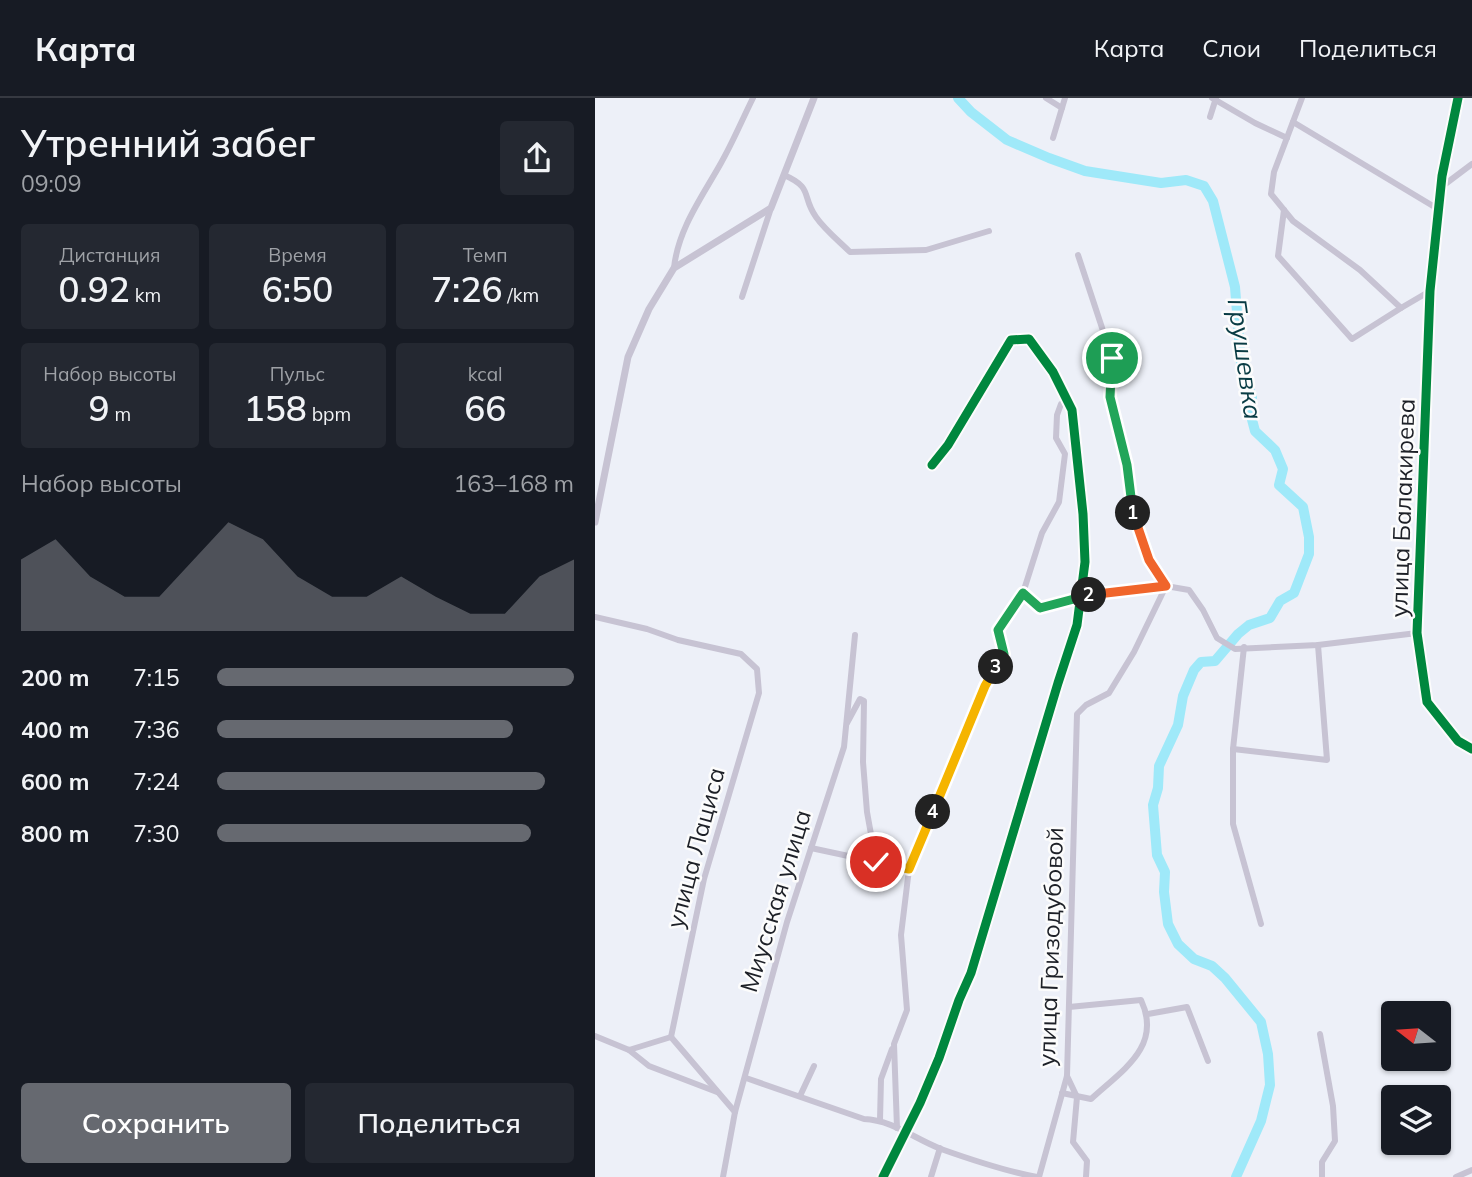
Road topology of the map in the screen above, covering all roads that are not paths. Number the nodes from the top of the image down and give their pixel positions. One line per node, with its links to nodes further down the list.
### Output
1 (753, 98): 21 (street)
2 (814, 98): 14 (street)
3 (1046, 98): 8 (street)
4 (1065, 98): 8 (street)
5 (1214, 98): 9 (street); 12 (street)
6 (1302, 98): 10 (street)
7 (1458, 98): 15 (street, улица Балакирева)
8 (1062, 108): 11 (street)
9 (1210, 117)
10 (1293, 122): 12 (street); 17 (street)
11 (1053, 138)
12 (1287, 138): 18 (street)
13 (1472, 164): 15 (street)
14 (784, 175): 16 (street); 19 (street)
15 (1440, 188): 17 (street, улица Балакирева)
16 (771, 208): 21 (street); 23 (street)
17 (1439, 209): 22 (street, улица Балакирева)
18 (1283, 210): 24 (street); 24 (street)
19 (989, 232)
20 (1078, 255): 28 (street)
21 (674, 268): 27 (street)
22 (1430, 291): 24 (street); 32 (street, улица Балакирева)
23 (742, 297)
24 (1401, 308)
25 (1068, 402): 26 (street); 29 (street); 30 (street)
26 (932, 465)
27 (595, 522)
28 (1166, 586): 30 (street); 35 (street); 43 (street, улица Гризодубовой)
29 (1023, 593): 30 (street); 41 (street)
30 (1081, 596): 61 (street)
31 (595, 617): 47 (street, улица Лациса)
32 (1417, 633): 34 (street); 38 (street, улица Балакирева)
33 (855, 635): 36 (street, Миусская улица)
34 (1318, 645): 35 (street); 37 (street)
35 (1244, 647): 37 (street)
36 (846, 724): 39 (street, Миусская улица); 40 (street)
37 (1233, 749): 42 (street)
38 (1472, 749)
39 (811, 848): 40 (street); 53 (street, Миусская улица)
40 (876, 862): 41 (street)
41 (909, 869): 48 (street)
42 (1261, 924)
43 (1069, 1007): 44 (street); 52 (street, улица Гризодубовой)
44 (1148, 1014): 50 (street); 57 (street)
45 (1320, 1034): 69 (street)
46 (595, 1037): 49 (street)
47 (671, 1037): 49 (street); 54 (street)
48 (894, 1044): 59 (street); 60 (street)
49 (629, 1050): 54 (street)
50 (1208, 1062)
51 (814, 1066): 56 (street)
52 (1067, 1076): 55 (street, улица Гризодубовой); 57 (street)
53 (746, 1078): 56 (street); 58 (street, Миусская улица)
54 (718, 1093): 58 (street)
55 (1062, 1093): 57 (street); 67 (street, улица Гризодубовой)
56 (800, 1096): 59 (street)
57 (1077, 1097): 68 (street)
58 (736, 1112): 64 (street, Миусская улица)
59 (880, 1120): 60 (street)
60 (897, 1128): 61 (street)
61 (906, 1133): 62 (street); 65 (street)
62 (940, 1148): 66 (street); 67 (street)
63 (1472, 1170): 70 (street)
64 (723, 1177)
65 (883, 1177)
66 (931, 1177)
67 (1038, 1177)
68 (1086, 1177)
69 (1322, 1177)
70 (1456, 1177)

